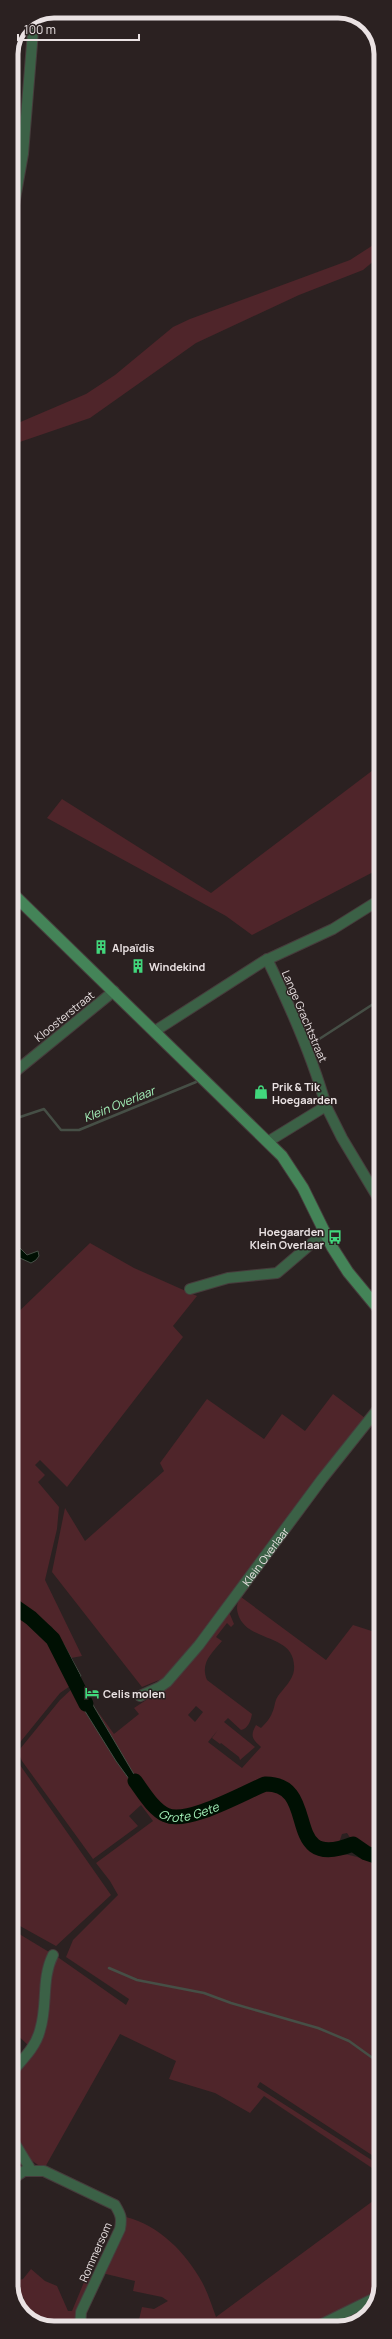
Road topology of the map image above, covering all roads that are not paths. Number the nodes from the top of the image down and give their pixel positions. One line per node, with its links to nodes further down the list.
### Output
1 (34, 24): 2 (street)
2 (18, 182)
3 (18, 899): 6 (main road)
4 (374, 903): 5 (street)
5 (267, 959): 7 (street); 9 (street, Lange Grachtstraat)
6 (114, 991): 7 (main road); 8 (street, Kloosterstraat)
7 (155, 1031): 10 (main road)
8 (18, 1069)
9 (326, 1106): 10 (street); 11 (street, Lange Grachtstraat)
10 (269, 1141): 12 (main road)
11 (374, 1191)
12 (325, 1232): 13 (street); 14 (main road)
13 (190, 1290)
14 (374, 1304)
15 (374, 1414): 16 (street, Klein Overlaar)
16 (140, 1696)
17 (53, 1955): 18 (street)
18 (18, 2064)
19 (18, 2148): 20 (street)
20 (31, 2170): 21 (street); 23 (street, Rommersom)
21 (18, 2174)
22 (370, 2300): 24 (street)
23 (81, 2321)
24 (328, 2321)

